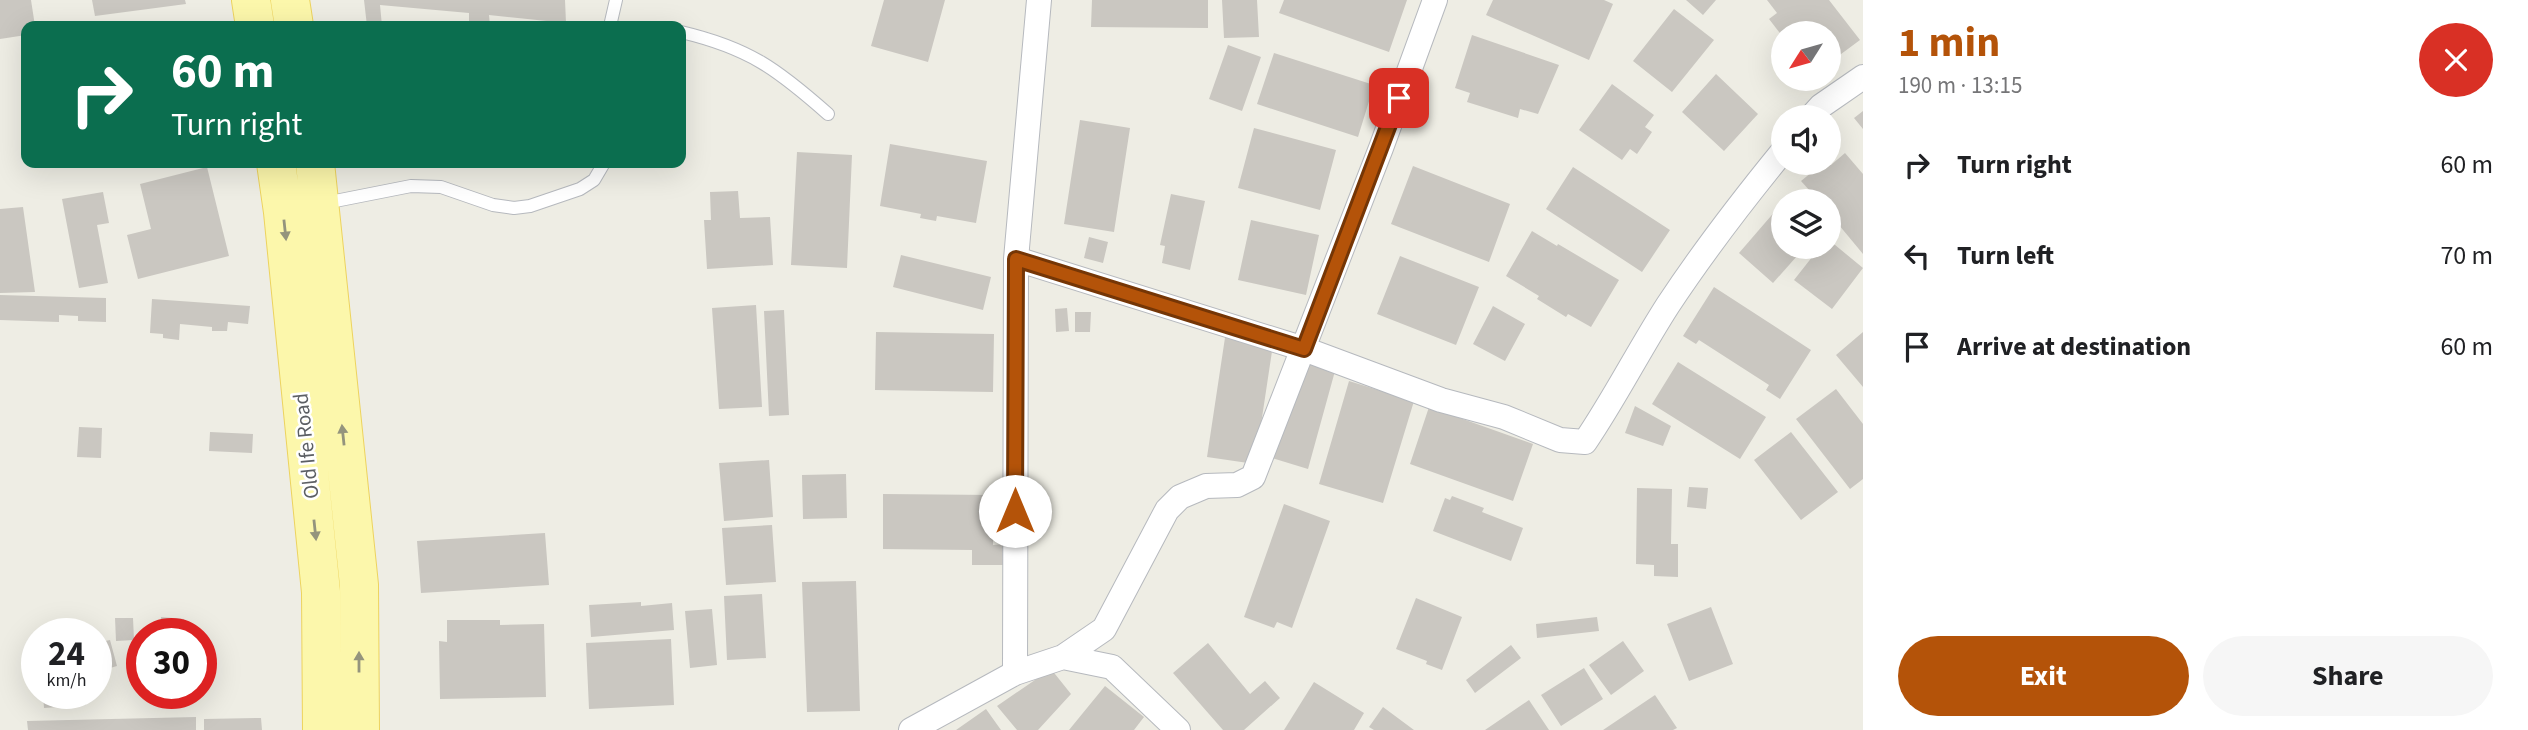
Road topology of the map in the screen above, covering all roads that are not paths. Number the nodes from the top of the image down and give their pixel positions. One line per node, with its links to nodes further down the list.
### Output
1 (251, 0): 6 (main road)
2 (290, 0): 7 (main road)
3 (616, 0): 8 (lane)
4 (1039, 0): 18 (street)
5 (1435, 0): 19 (street)
6 (254, 21)
7 (293, 21)
8 (612, 21)
9 (686, 33): 12 (lane)
10 (1863, 77): 11 (street)
11 (1822, 105)
12 (828, 114)
13 (1771, 166): 19 (street)
14 (277, 168): 22 (main road, Old Ife Road, one-way to 22)
15 (316, 168): 17 (main road, Old Ife Road)
16 (601, 168): 17 (lane)
17 (321, 204): 23 (main road, Old Ife Road, one-way to 17)
18 (1016, 259): 19 (street); 21 (street)
19 (1304, 349): 20 (street)
20 (1063, 657): 21 (street); 25 (street)
21 (1015, 673): 24 (street)
22 (322, 730)
23 (360, 730)
24 (911, 730)
25 (1178, 730)

